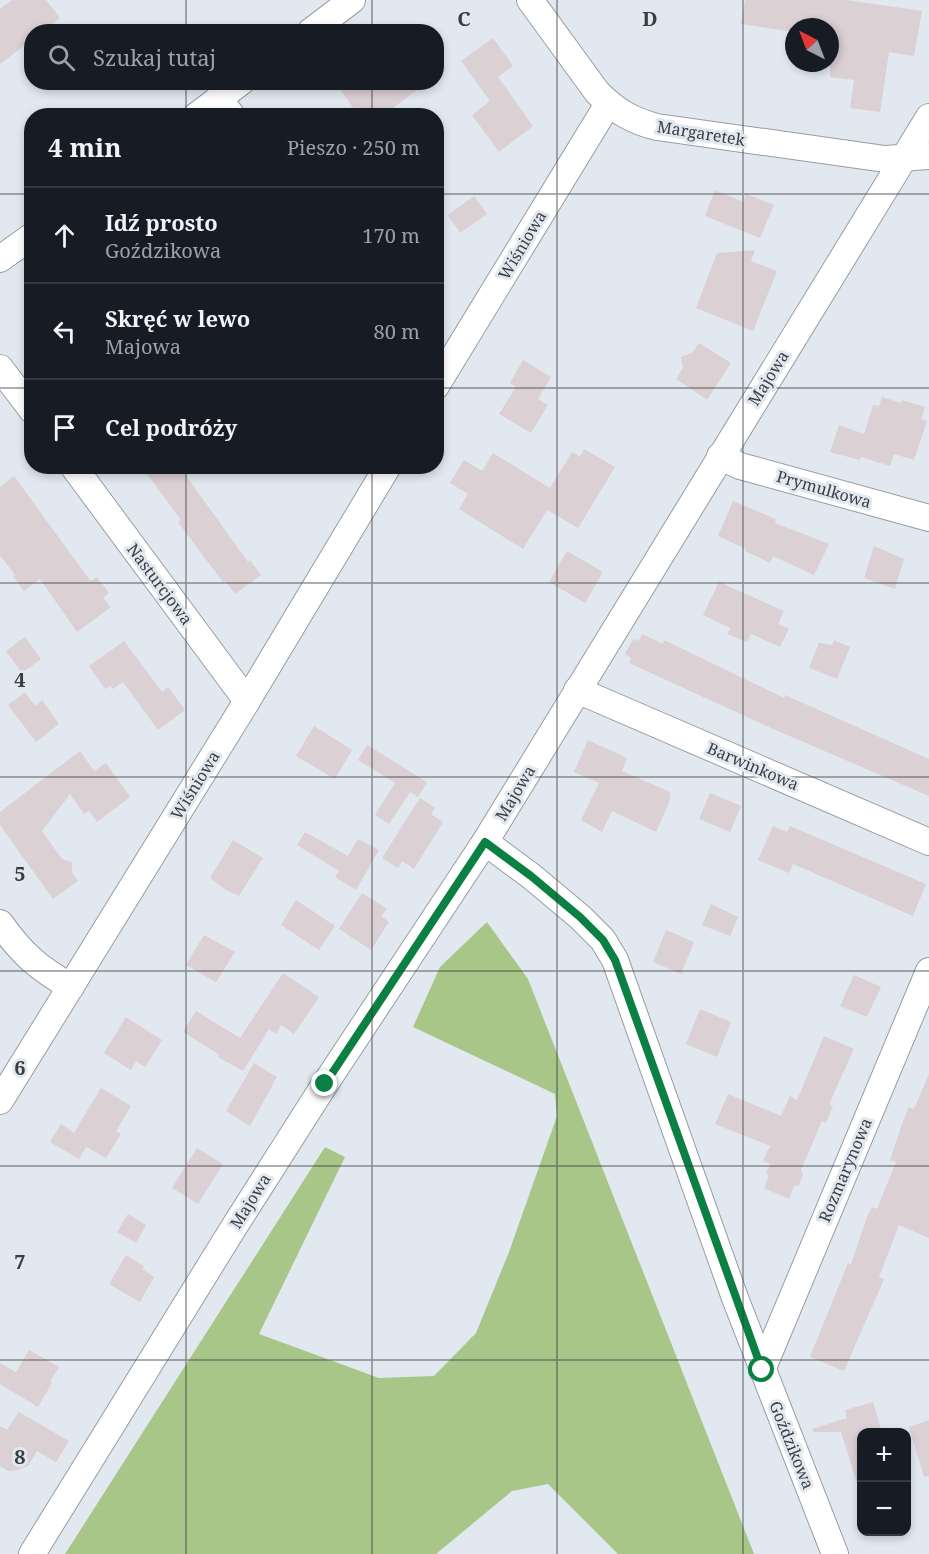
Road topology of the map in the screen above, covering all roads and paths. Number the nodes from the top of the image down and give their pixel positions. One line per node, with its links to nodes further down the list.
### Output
1 (352, 0): 3 (street)
2 (530, 0): 5 (street, Margaretek)
3 (320, 24)
4 (236, 90): 6 (street)
5 (608, 104): 9 (street, Margaretek); 13 (street, Wiśniowa)
6 (226, 107)
7 (929, 117): 9 (street, Majowa)
8 (929, 156): 9 (street, Margaretek)
9 (904, 158): 15 (street, Majowa)
10 (24, 242): 11 (street)
11 (0, 259)
12 (0, 368): 14 (street)
13 (444, 373)
14 (24, 400)
15 (720, 456): 18 (street, Prymulkowa); 19 (street, Majowa)
16 (79, 474): 20 (street, Nasturcjowa)
17 (383, 474): 20 (street, Wiśniowa)
18 (929, 518)
19 (577, 690): 21 (street, Majowa); 22 (street, Barwinkowa)
20 (247, 701): 25 (street, Wiśniowa)
21 (485, 842): 27 (street, Goździkowa); 28 (street, Majowa)
22 (929, 842)
23 (0, 923): 25 (street)
24 (929, 971): 27 (street, Rozmarynowa)
25 (71, 987): 26 (street, Wiśniowa)
26 (0, 1101)
27 (762, 1370): 29 (street, Goździkowa)
28 (32, 1554)
29 (835, 1554)

